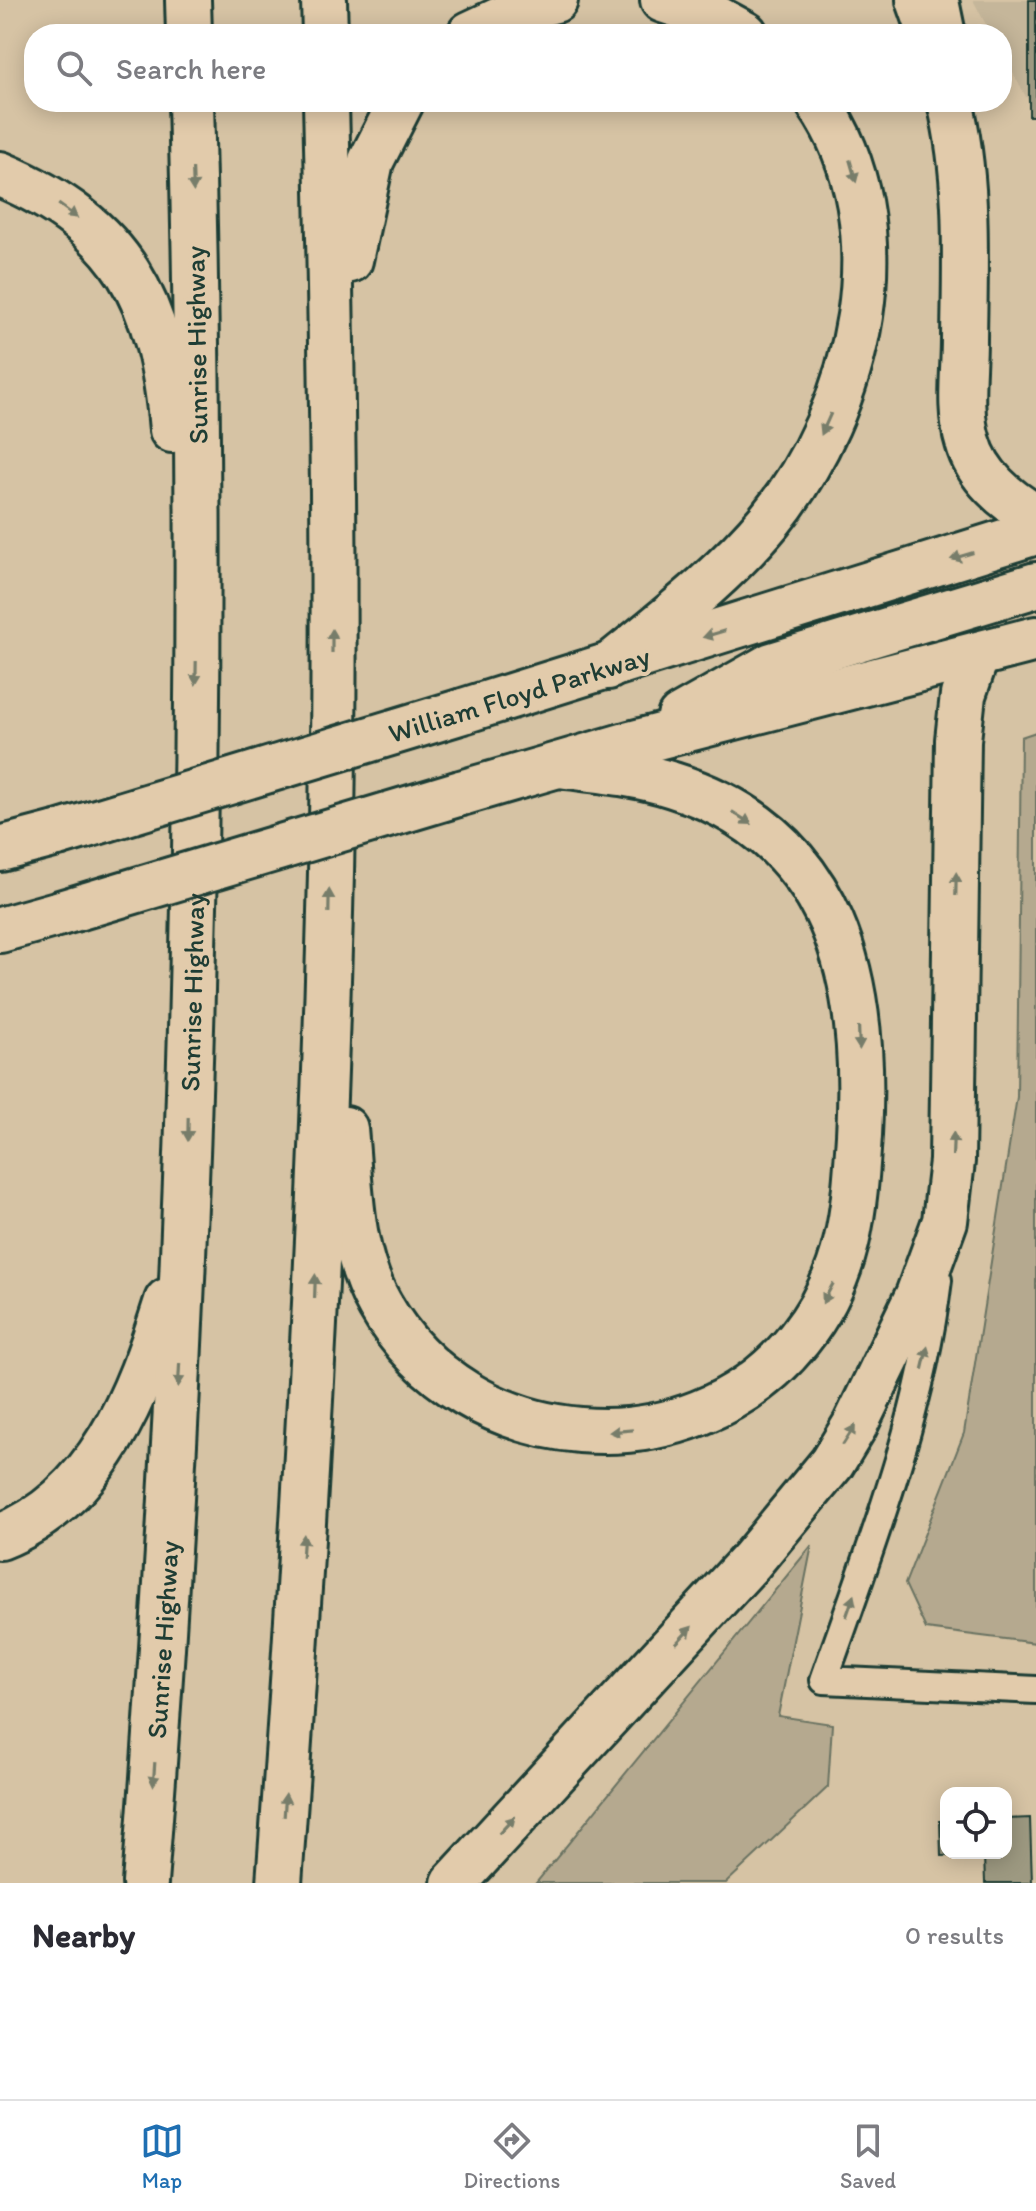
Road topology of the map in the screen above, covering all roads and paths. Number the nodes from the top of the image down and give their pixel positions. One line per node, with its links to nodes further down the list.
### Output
1 (188, 0): 7 (highway)
2 (324, 0): 8 (highway)
3 (555, 0): 9 (highway)
4 (663, 0): 10 (highway)
5 (919, 0): 11 (highway)
6 (945, 0): 12 (street)
7 (189, 24)
8 (325, 24)
9 (491, 24)
10 (727, 24)
11 (927, 24)
12 (950, 24)
13 (191, 112): 23 (highway, Sunrise Highway, one-way to 23)
14 (326, 112): 19 (highway)
15 (395, 112): 19 (highway)
16 (825, 112): 26 (highway, one-way to 26)
17 (955, 114): 20 (highway)
18 (0, 174): 23 (highway, one-way to 23)
19 (331, 389): 31 (highway, one-way to 19)
20 (1036, 517)
21 (1036, 532): 26 (highway, William Floyd Parkway, one-way to 26)
22 (1036, 585): 27 (highway)
23 (197, 595): 33 (highway, Sunrise Highway, one-way to 33)
24 (1036, 639): 25 (highway)
25 (976, 657): 27 (highway); 32 (highway, one-way to 25)
26 (608, 667): 29 (highway, William Floyd Parkway, bridge)
27 (630, 744): 28 (highway)
28 (559, 765): 30 (highway, bridge); 31 (highway, one-way to 31)
29 (0, 849)
30 (0, 930)
31 (328, 979): 37 (highway, one-way to 31)
32 (945, 1221): 35 (street, one-way to 32); 38 (highway, one-way to 32)
33 (186, 1241): 34 (highway); 36 (highway, Sunrise Highway, one-way to 36)
34 (0, 1537)
35 (1036, 1690)
36 (145, 1883)
37 (279, 1883)
38 (454, 1883)

